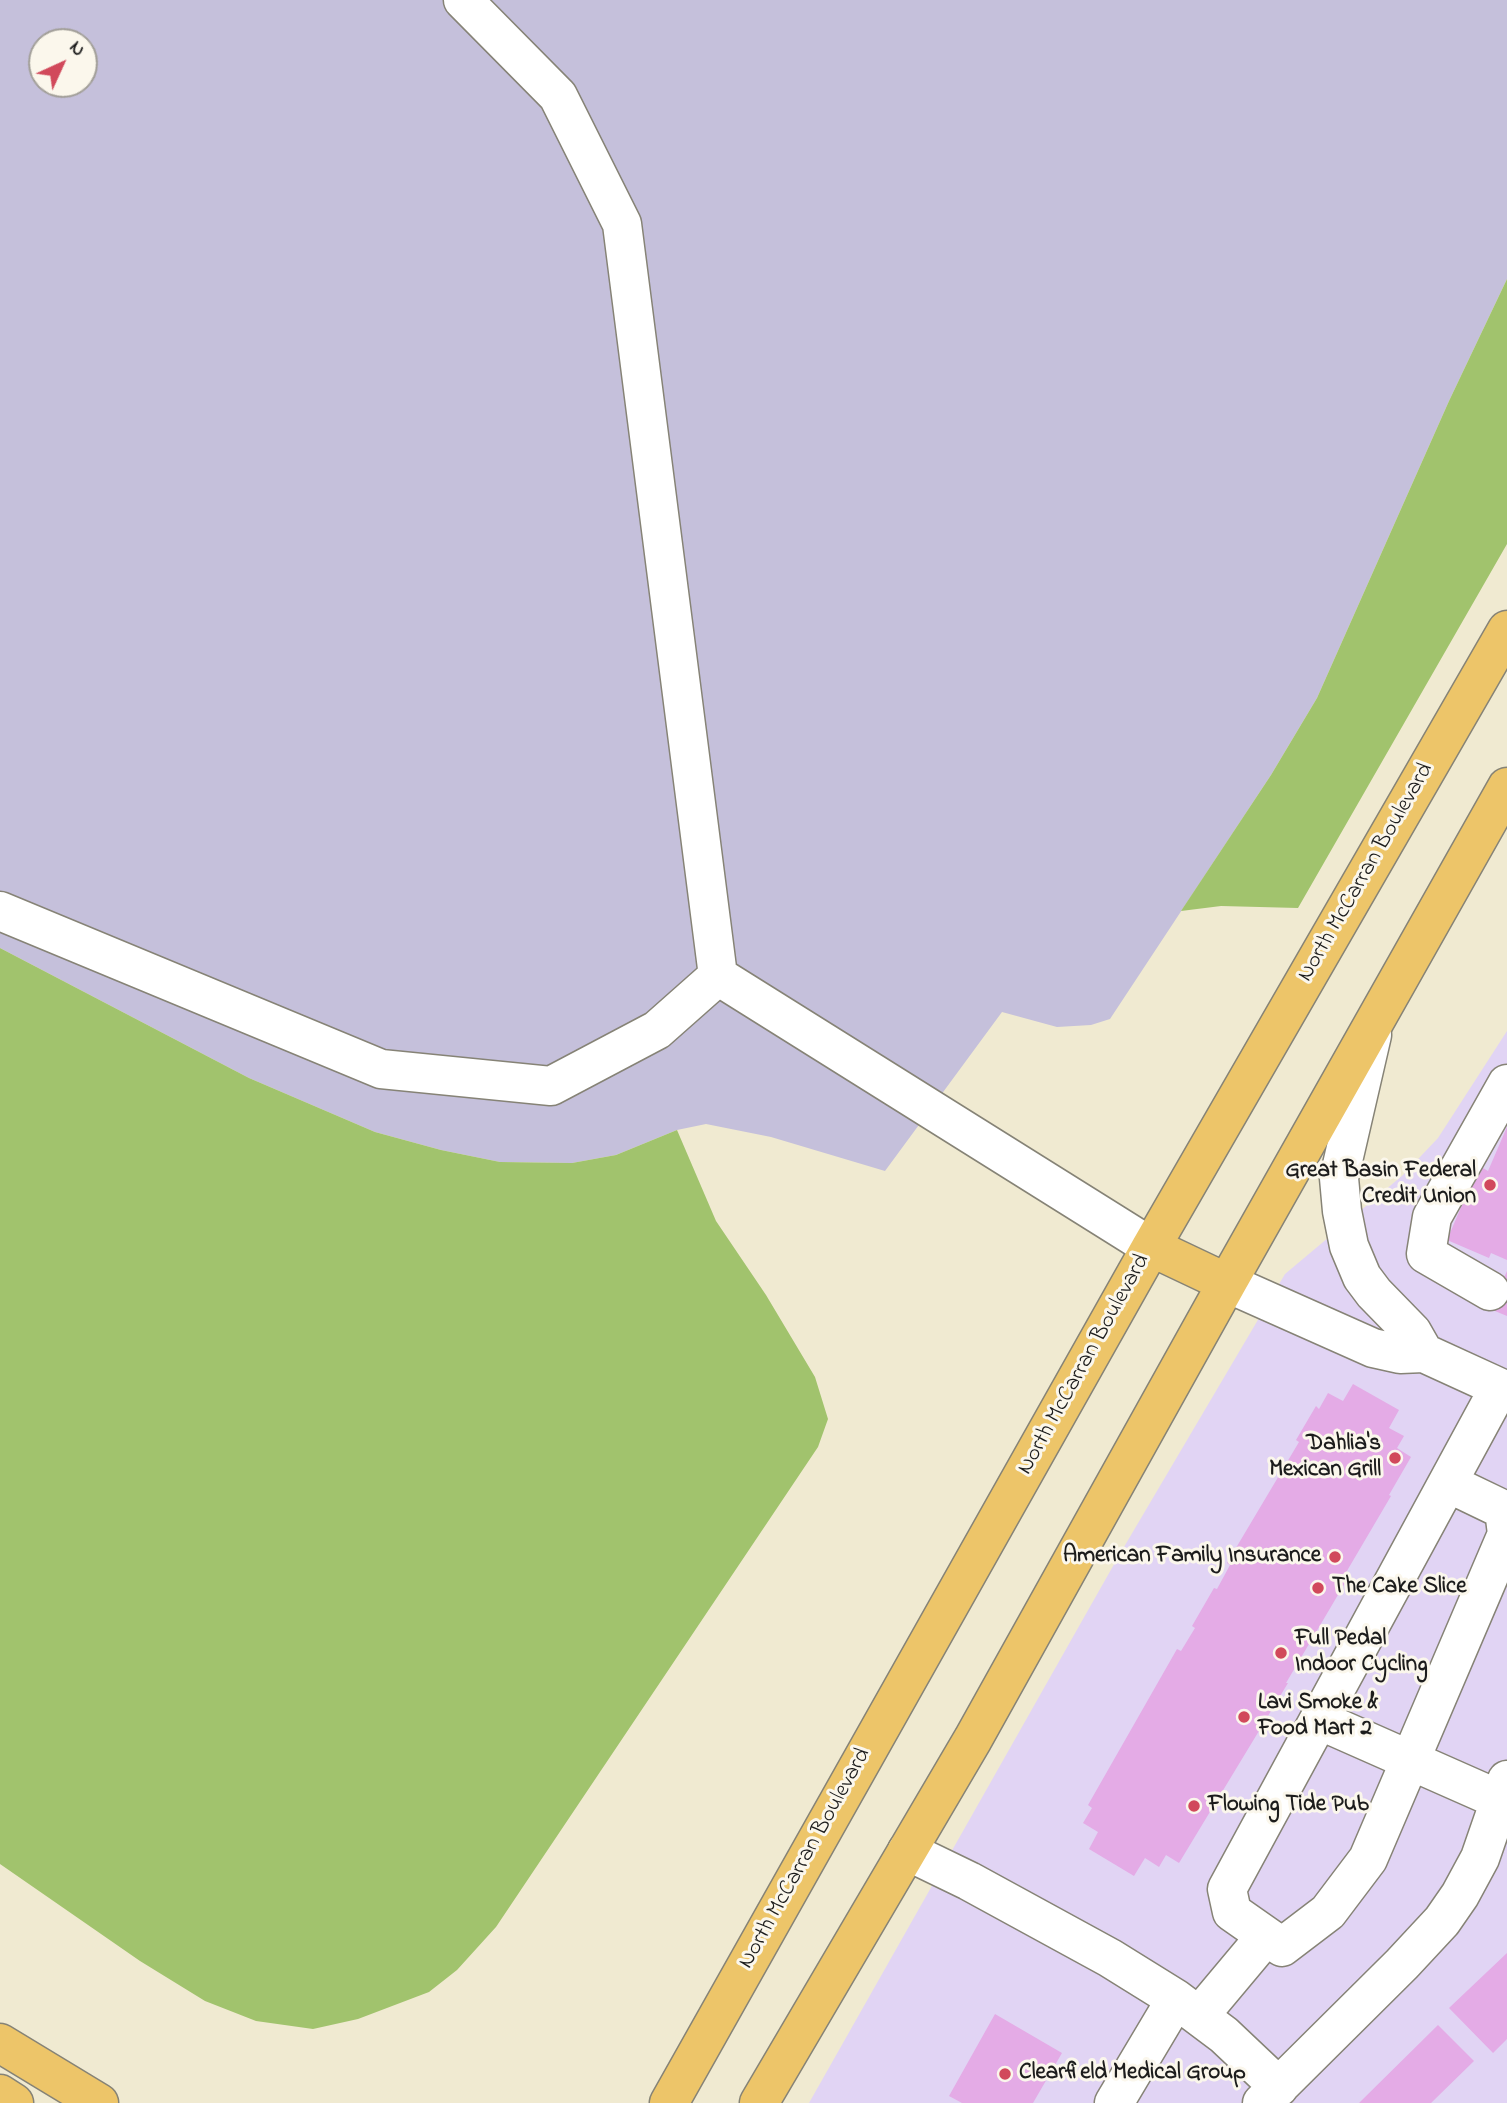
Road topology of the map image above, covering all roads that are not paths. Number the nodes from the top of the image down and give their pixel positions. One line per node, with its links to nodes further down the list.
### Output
1 (463, 0): 5 (lane)
2 (1507, 630): 8 (main road, North McCarran Boulevard)
3 (1507, 787): 6 (main road)
4 (0, 911): 5 (lane)
5 (718, 976): 8 (lane)
6 (1374, 1023): 9 (main road); 11 (lane)
7 (1507, 1084): 10 (lane)
8 (1151, 1247): 9 (main road); 25 (main road, North McCarran Boulevard)
9 (1227, 1283): 11 (lane); 17 (main road)
10 (1490, 1291)
11 (1424, 1353): 12 (lane)
12 (1503, 1390): 13 (lane)
13 (1448, 1483): 14 (lane); 15 (lane)
14 (1319, 1720): 15 (lane); 18 (lane)
15 (1410, 1760): 16 (lane); 18 (lane)
16 (1503, 1790): 22 (lane)
17 (907, 1851): 19 (lane); 26 (main road)
18 (1266, 1936): 19 (lane)
19 (1187, 2008): 22 (lane); 27 (lane)
20 (0, 2043): 24 (main road)
21 (0, 2094): 23 (main road)
22 (1270, 2095)
23 (14, 2103)
24 (99, 2103)
25 (668, 2103)
26 (759, 2103)
27 (1114, 2103)

